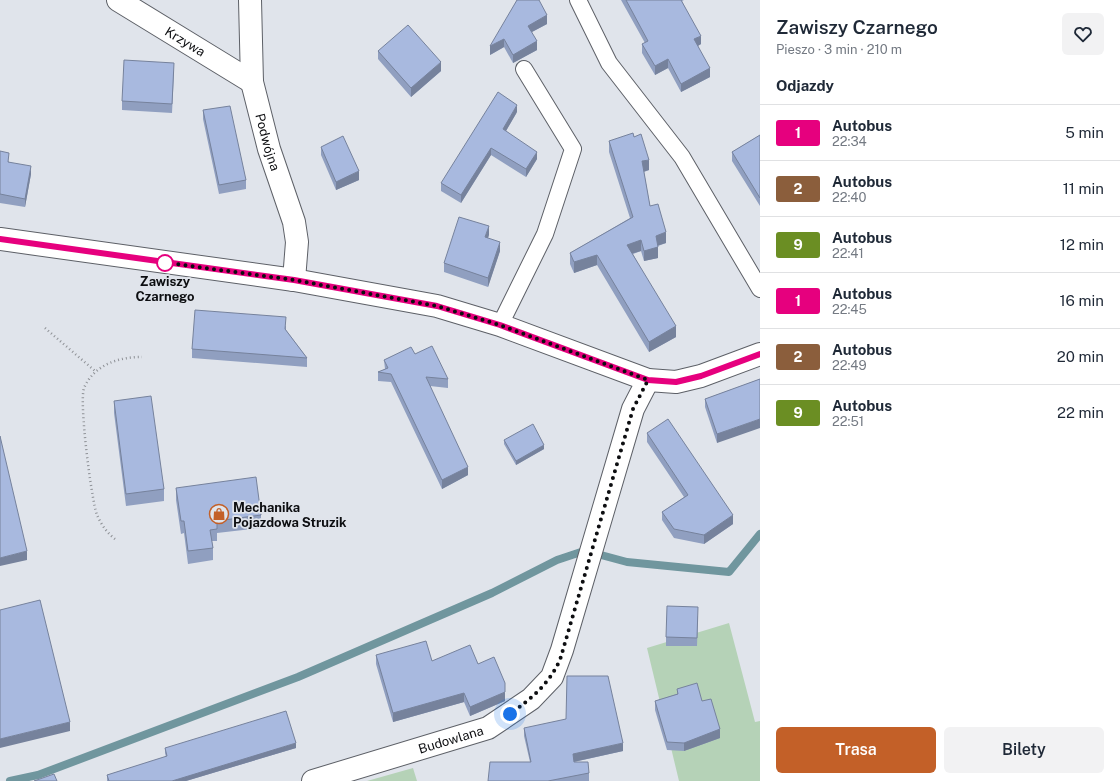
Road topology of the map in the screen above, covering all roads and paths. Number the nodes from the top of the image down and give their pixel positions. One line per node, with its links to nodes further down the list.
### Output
1 (118, 0): 5 (street, Krzywa)
2 (250, 0): 5 (street, Podwójna)
3 (578, 0): 8 (lane)
4 (524, 69): 9 (lane)
5 (252, 82): 7 (street, Podwójna)
6 (0, 238): 7 (street)
7 (294, 280): 9 (street)
8 (760, 289)
9 (500, 325): 14 (street)
10 (46, 328): 13 (path)
11 (760, 354): 14 (street)
12 (142, 358): 13 (path)
13 (95, 371): 15 (path)
14 (648, 380): 16 (street, Budowlana)
15 (115, 539)
16 (336, 778): 17 (street, Budowlana)
17 (313, 781)

